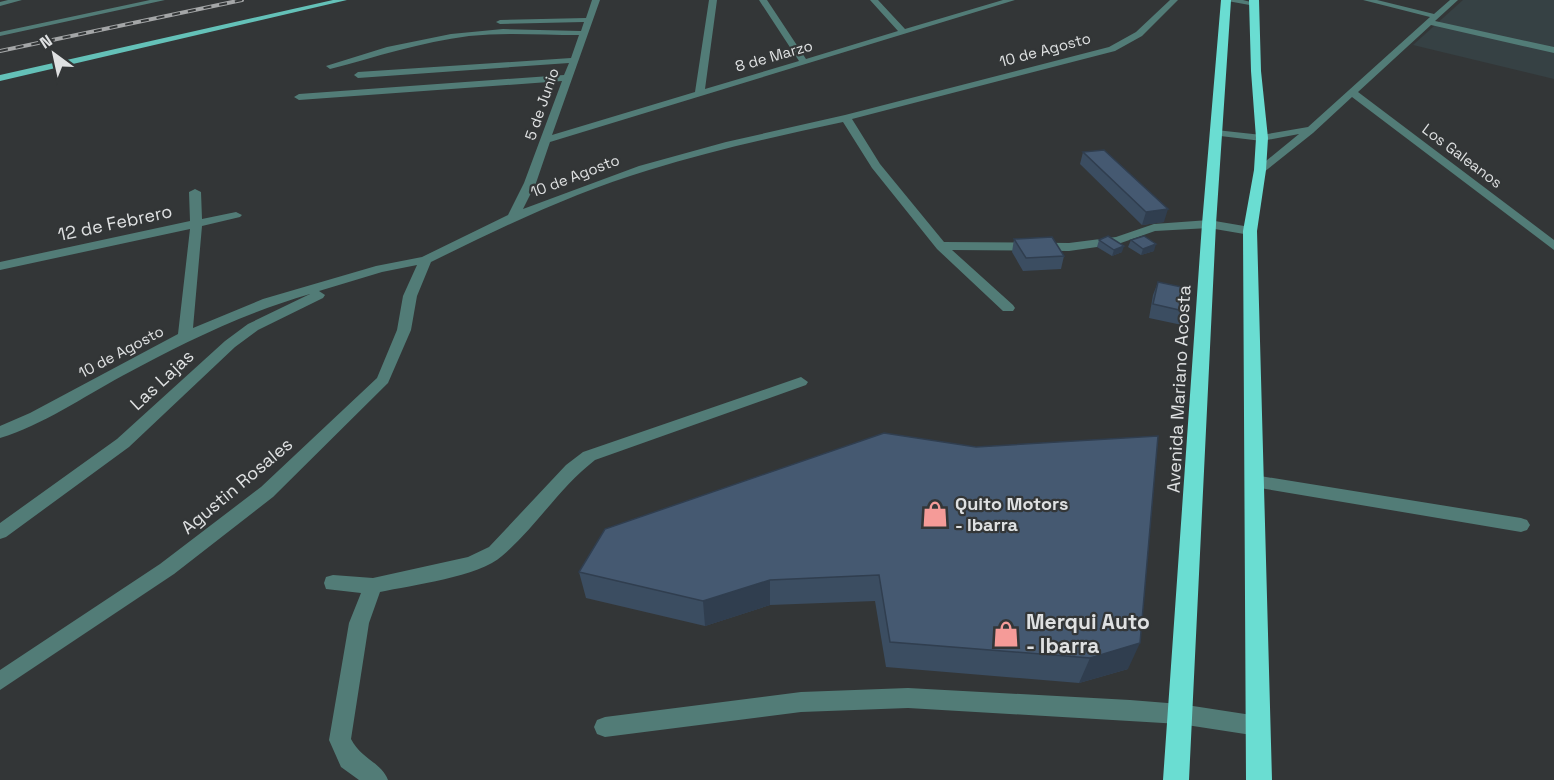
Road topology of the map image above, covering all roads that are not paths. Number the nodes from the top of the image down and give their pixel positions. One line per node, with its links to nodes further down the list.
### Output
1 (18, 0): 16 (street)
2 (161, 0): 14 (street)
3 (309, 0): 27 (main road)
4 (342, 0): 29 (main road)
5 (596, 0): 18 (street, 5 de Junio)
6 (713, 0): 32 (street)
7 (762, 0): 25 (street)
8 (874, 0): 20 (street)
9 (1174, 0): 34 (street, 10 de Agosto)
10 (1226, 0): 15 (street); 36 (highway, Avenida Mariano Acosta)
11 (1367, 0): 17 (street)
12 (1454, 0): 17 (street)
13 (1004, 1): 20 (street, 8 de Marzo)
14 (142, 2): 22 (street)
15 (1254, 2): 37 (highway)
16 (0, 4)
17 (1431, 19): 23 (street); 31 (street)
18 (587, 20): 19 (street); 21 (street, 5 de Junio)
19 (488, 22)
20 (902, 31): 25 (street, 8 de Marzo)
21 (583, 33): 24 (street, 5 de Junio); 26 (street)
22 (0, 34)
23 (1554, 50)
24 (573, 60): 28 (street); 30 (street, 5 de Junio)
25 (803, 62): 32 (street, 8 de Marzo)
26 (330, 66)
27 (0, 70)
28 (358, 75)
29 (0, 78)
30 (567, 78): 33 (street); 38 (street, 5 de Junio)
31 (1351, 91): 35 (street); 47 (street, Los Galeanos)
32 (700, 92): 38 (street, 8 de Marzo)
33 (299, 97)
34 (846, 118): 42 (street, 10 de Agosto); 46 (street)
35 (1311, 129): 37 (street); 39 (street)
36 (1216, 133): 37 (street); 44 (highway, Avenida Mariano Acosta)
37 (1262, 138): 39 (highway)
38 (546, 140): 42 (street, 5 de Junio)
39 (1260, 170): 45 (highway)
40 (195, 192): 43 (street)
41 (236, 215): 43 (street, 12 de Febrero)
42 (513, 217): 48 (street, 10 de Agosto)
43 (196, 224): 49 (street, 12 de Febrero); 52 (street)
44 (1209, 224): 45 (street); 46 (street); 61 (highway, Avenida Mariano Acosta)
45 (1250, 231): 55 (highway)
46 (941, 246): 51 (street)
47 (1554, 246)
48 (426, 260): 50 (street, 10 de Agosto); 60 (street, Agustin Rosales)
49 (0, 266)
50 (362, 275): 52 (street, 10 de Agosto); 57 (street, Las Lajas)
51 (1008, 308)
52 (185, 336): 54 (street, 10 de Agosto)
53 (801, 382): 59 (street)
54 (0, 432)
55 (1254, 481): 56 (street); 62 (highway)
56 (1521, 525)
57 (0, 532)
58 (333, 583): 59 (street)
59 (373, 586): 64 (street)
60 (0, 681)
61 (1180, 714): 62 (street); 63 (street); 65 (highway, Avenida Mariano Acosta)
62 (1258, 726): 66 (highway)
63 (605, 727)
64 (372, 779)
65 (1176, 780)
66 (1259, 780)

